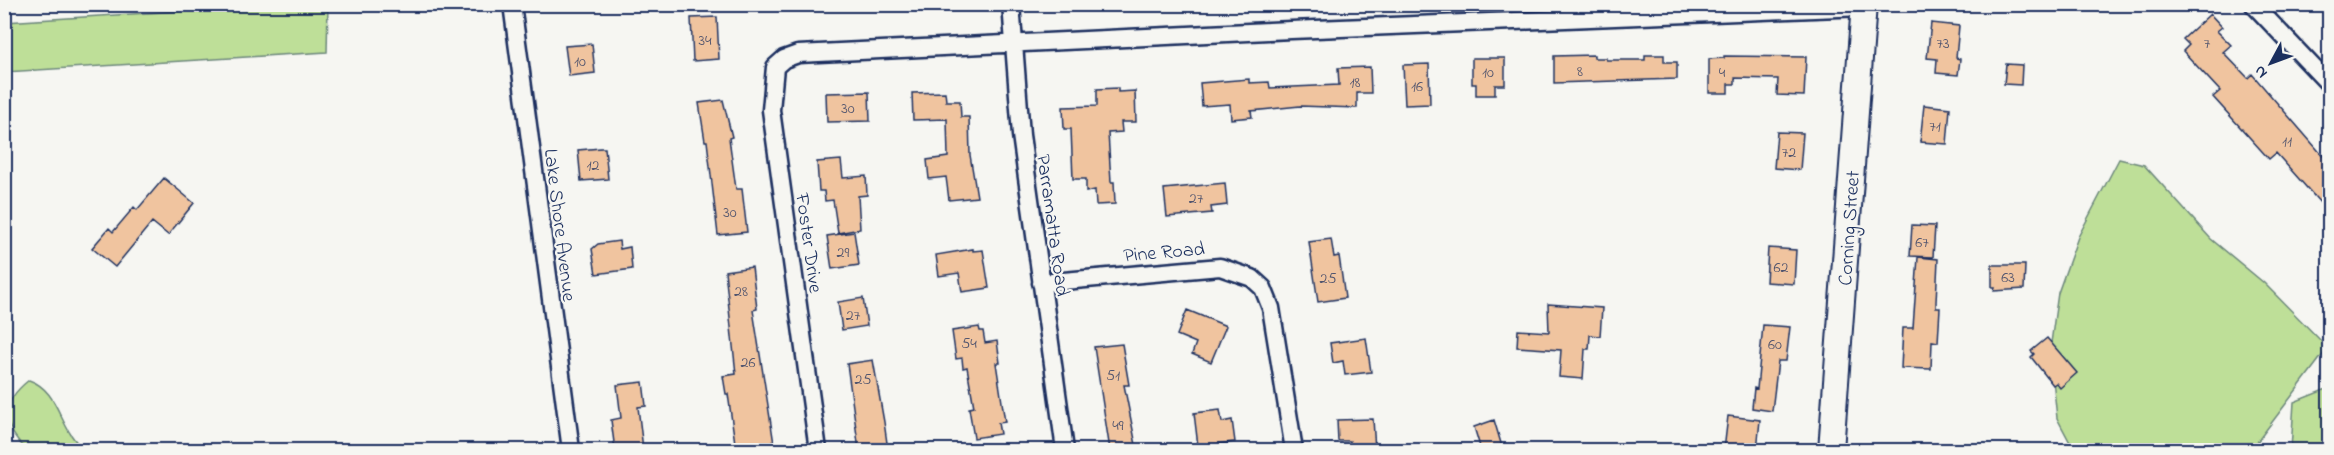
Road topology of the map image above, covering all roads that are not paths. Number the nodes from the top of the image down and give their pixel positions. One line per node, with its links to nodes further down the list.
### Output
1 (512, 4): 8 (street, Lake Shore Avenue)
2 (1011, 4): 5 (street, Parramatta Road)
3 (2253, 4): 6 (street)
4 (1864, 6): 5 (street); 12 (street, Corning Street)
5 (1014, 45): 7 (street, Parramatta Road); 9 (street, Foster Drive)
6 (2330, 85)
7 (1041, 283): 10 (street, Parramatta Road); 11 (street, Pine Road)
8 (571, 450)
9 (818, 450)
10 (1065, 450)
11 (1293, 450)
12 (1832, 450)

